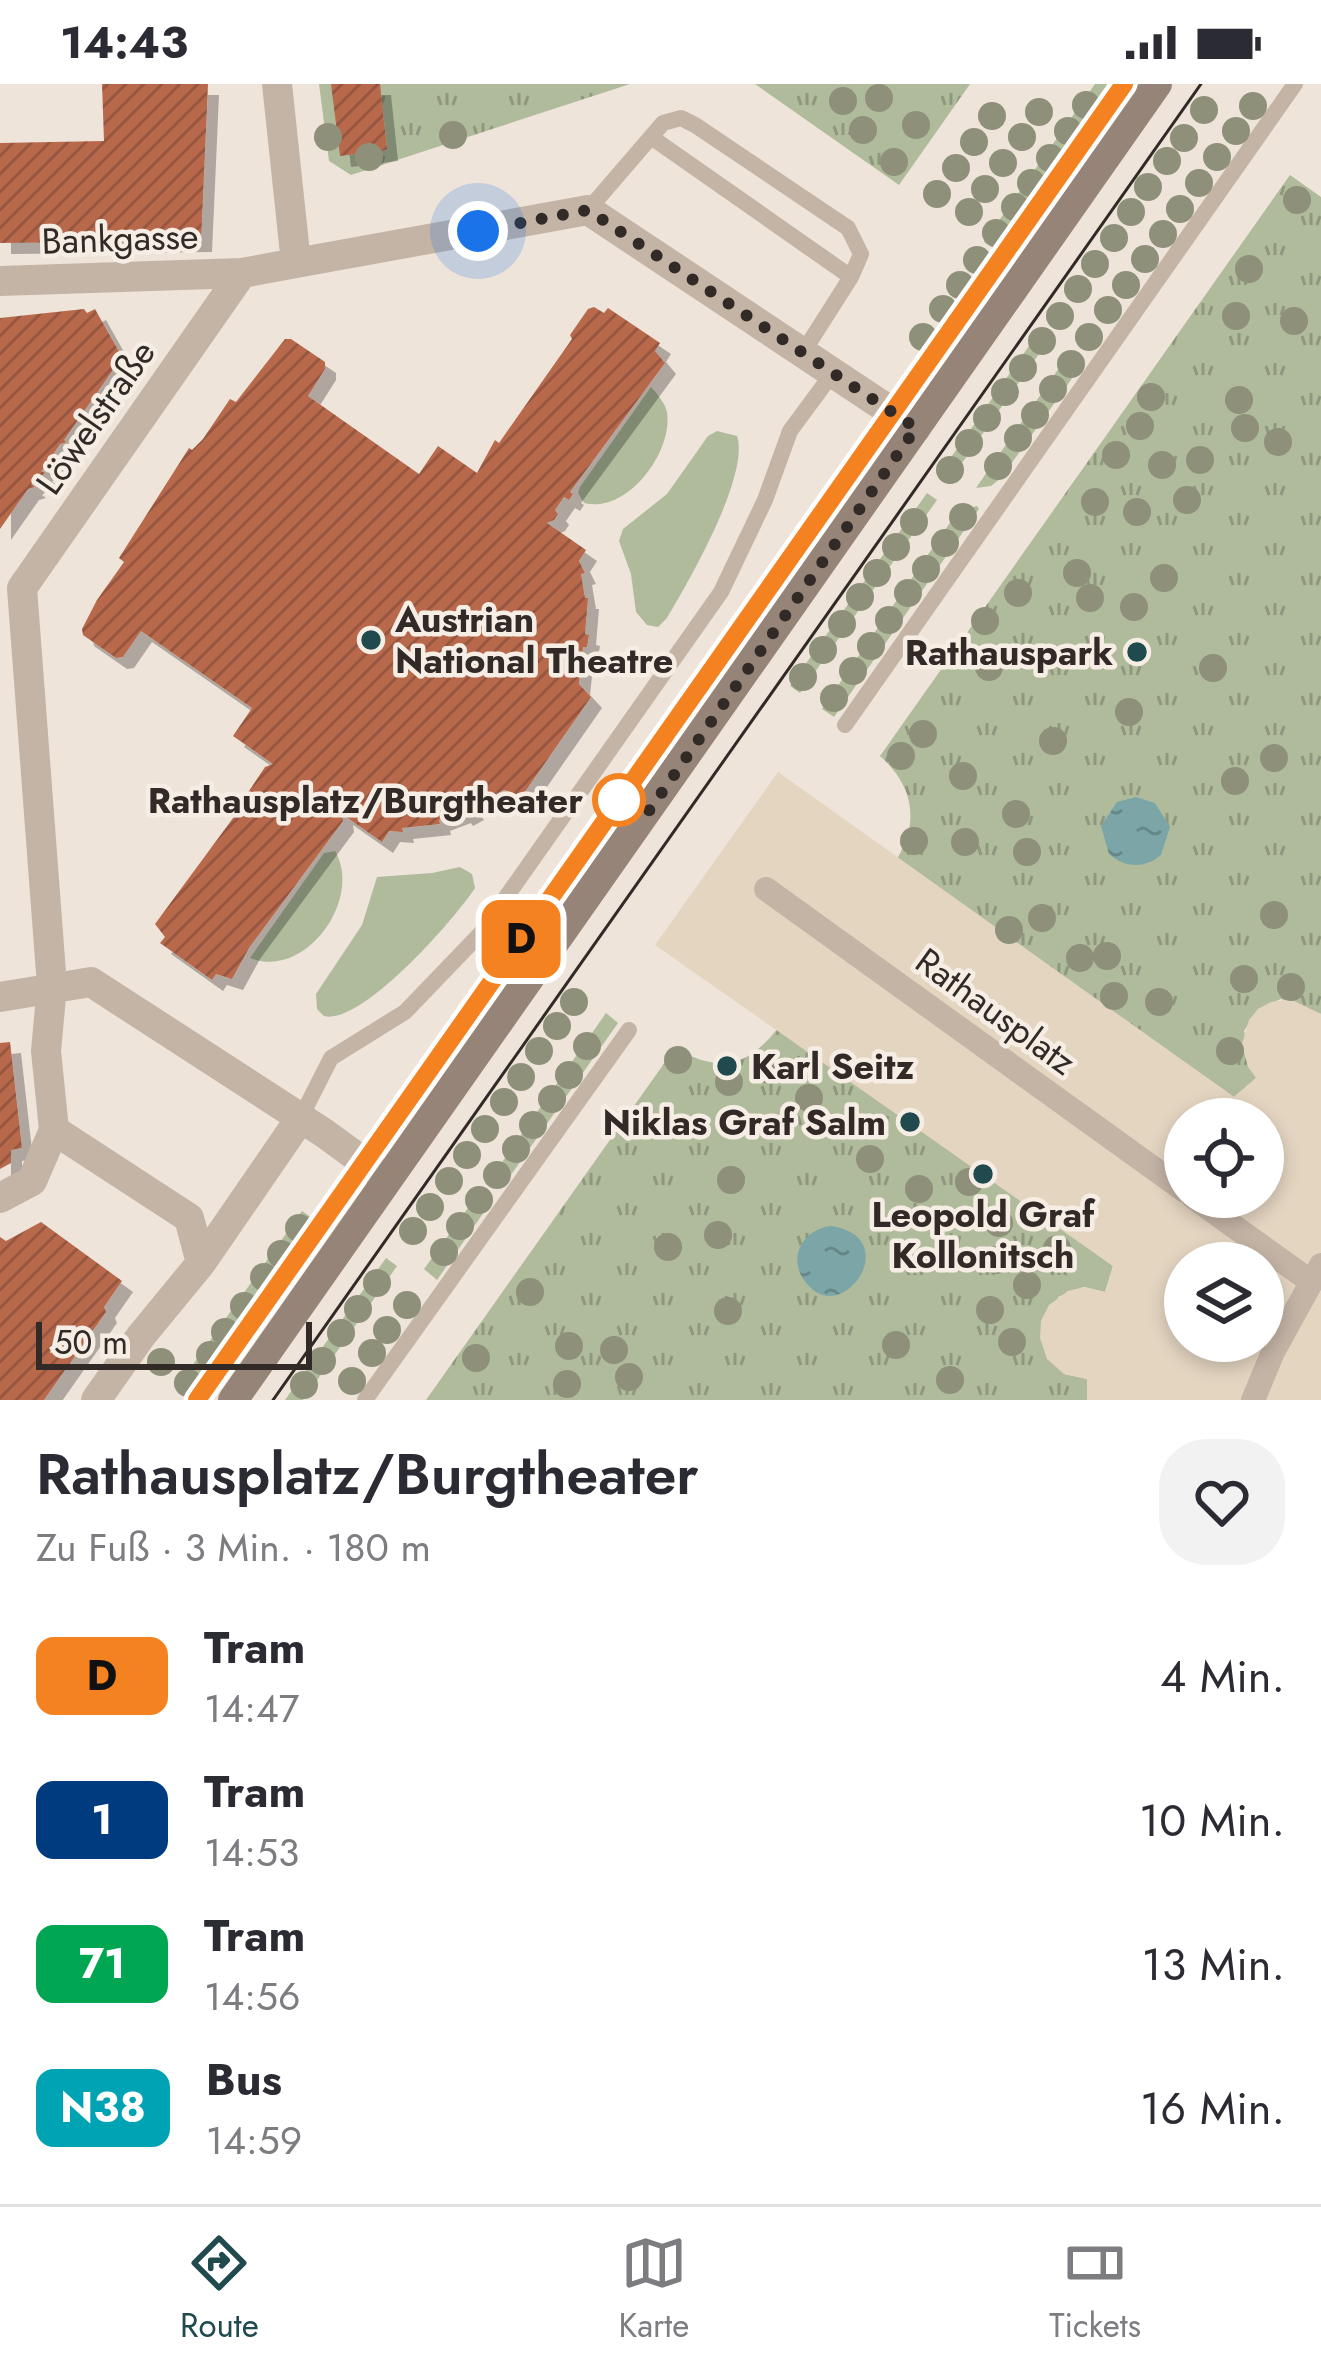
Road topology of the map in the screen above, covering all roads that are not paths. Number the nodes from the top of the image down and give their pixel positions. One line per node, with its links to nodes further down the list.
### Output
1 (277, 84): 6 (street)
2 (1157, 84): 12 (main road)
3 (1295, 84): 14 (lane)
4 (651, 137): 5 (lane); 8 (lane); 8 (lane)
5 (588, 210): 6 (street); 10 (street)
6 (296, 263): 7 (street)
7 (242, 273): 9 (street, Bankgasse); 13 (street, Löwelstraße)
8 (851, 277): 10 (lane)
9 (0, 280)
10 (802, 354): 11 (street)
11 (832, 374): 12 (street); 19 (lane)
12 (916, 428): 22 (main road)
13 (11, 589): 16 (street, Löwelstraße)
14 (845, 725)
15 (766, 889): 21 (street, Rathausplatz)
16 (52, 986): 17 (street); 19 (street); 20 (street, Löwelstraße)
17 (0, 998)
18 (629, 1030): 29 (lane)
19 (301, 1119): 22 (street); 25 (street)
20 (53, 1130): 23 (street); 25 (street)
21 (1164, 1176)
22 (387, 1179): 28 (main road)
23 (0, 1198)
24 (1227, 1218): 26 (street)
25 (201, 1264): 27 (street)
26 (1315, 1273): 30 (street)
27 (96, 1400)
28 (233, 1400)
29 (365, 1400)
30 (1252, 1400)

